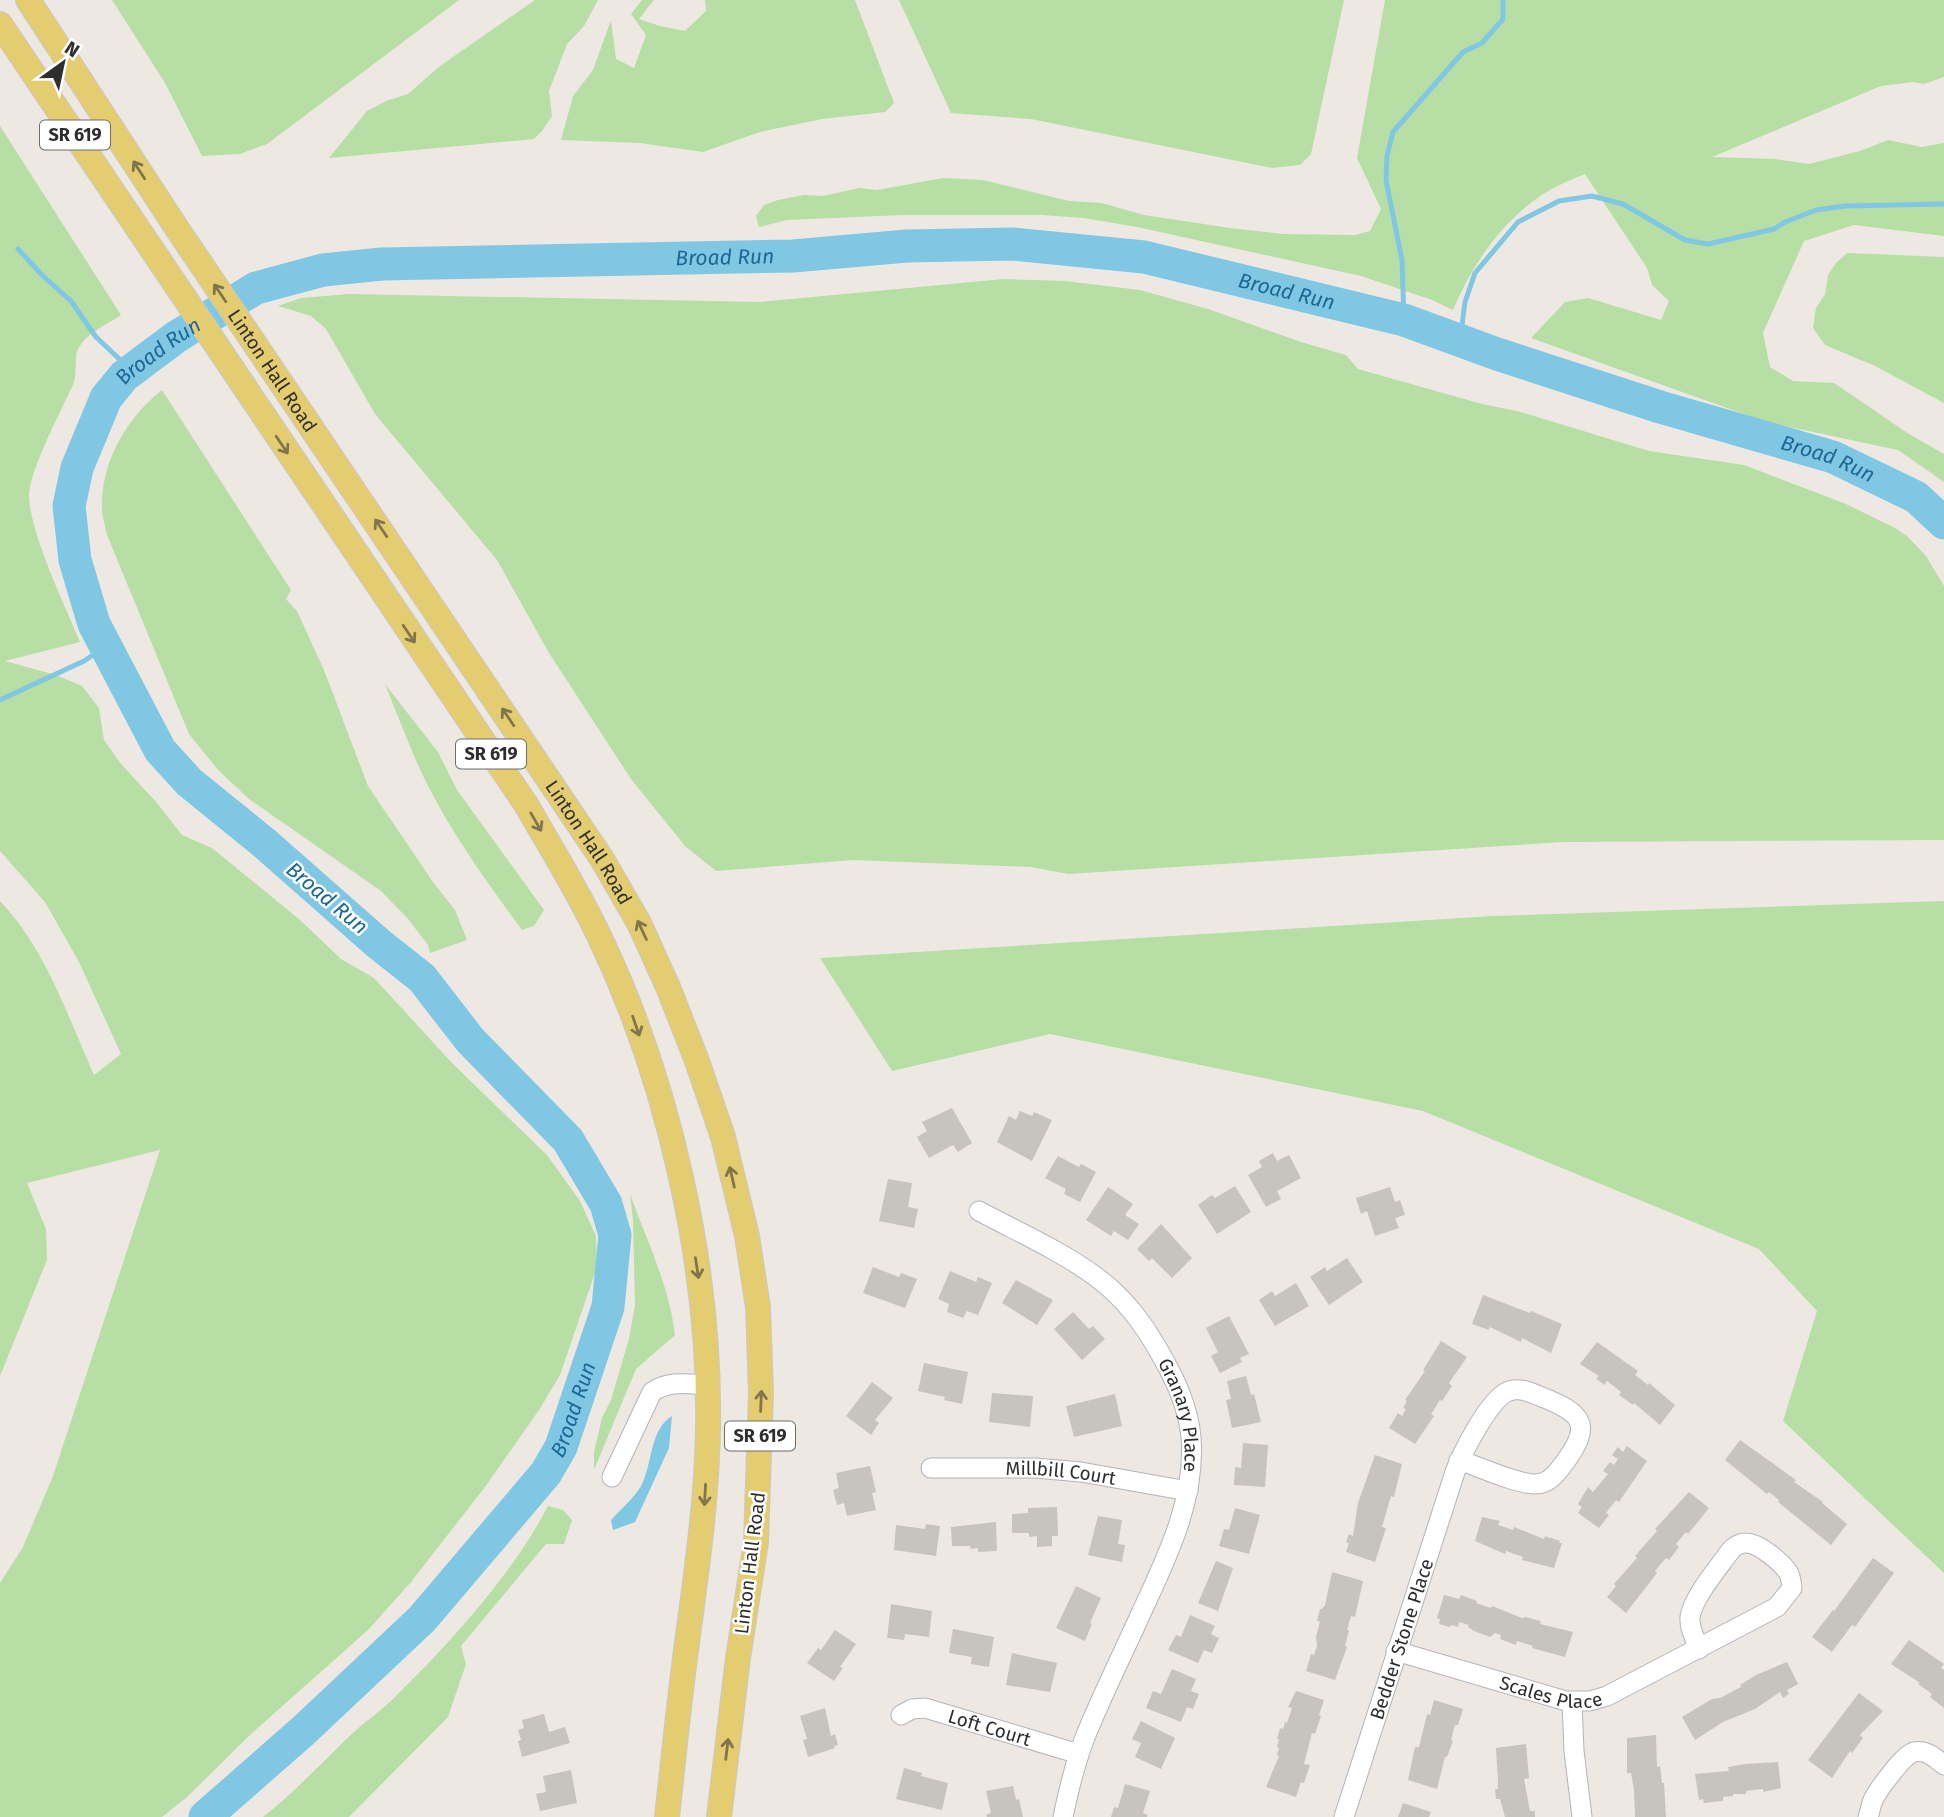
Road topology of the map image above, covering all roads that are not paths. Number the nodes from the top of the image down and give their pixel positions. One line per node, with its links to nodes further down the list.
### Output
1 (28, 0): 16 (main road, Linton Hall Road / SR 619, one-way to 1)
2 (0, 24): 4 (main road, Linton Hall Road / SR 619, one-way to 4)
3 (979, 1211): 8 (street, Granary Place)
4 (708, 1385): 7 (street); 15 (main road, Linton Hall Road / SR 619, one-way to 15)
5 (1459, 1460): 5 (street, Bedder Stone Place); 10 (street, Bedder Stone Place)
6 (931, 1468): 8 (street, Millbill Court)
7 (612, 1478)
8 (1188, 1490): 13 (street, Granary Place)
9 (1699, 1649): 9 (street, Scales Place); 11 (street, Scales Place)
10 (1396, 1651): 11 (street, Scales Place); 18 (street, Bedder Stone Place)
11 (1572, 1702): 19 (street)
12 (901, 1715): 13 (street, Loft Court)
13 (1079, 1754): 17 (street, Granary Place)
14 (1944, 1765): 20 (street)
15 (667, 1817)
16 (719, 1817)
17 (1063, 1817)
18 (1344, 1817)
19 (1581, 1817)
20 (1868, 1817)

